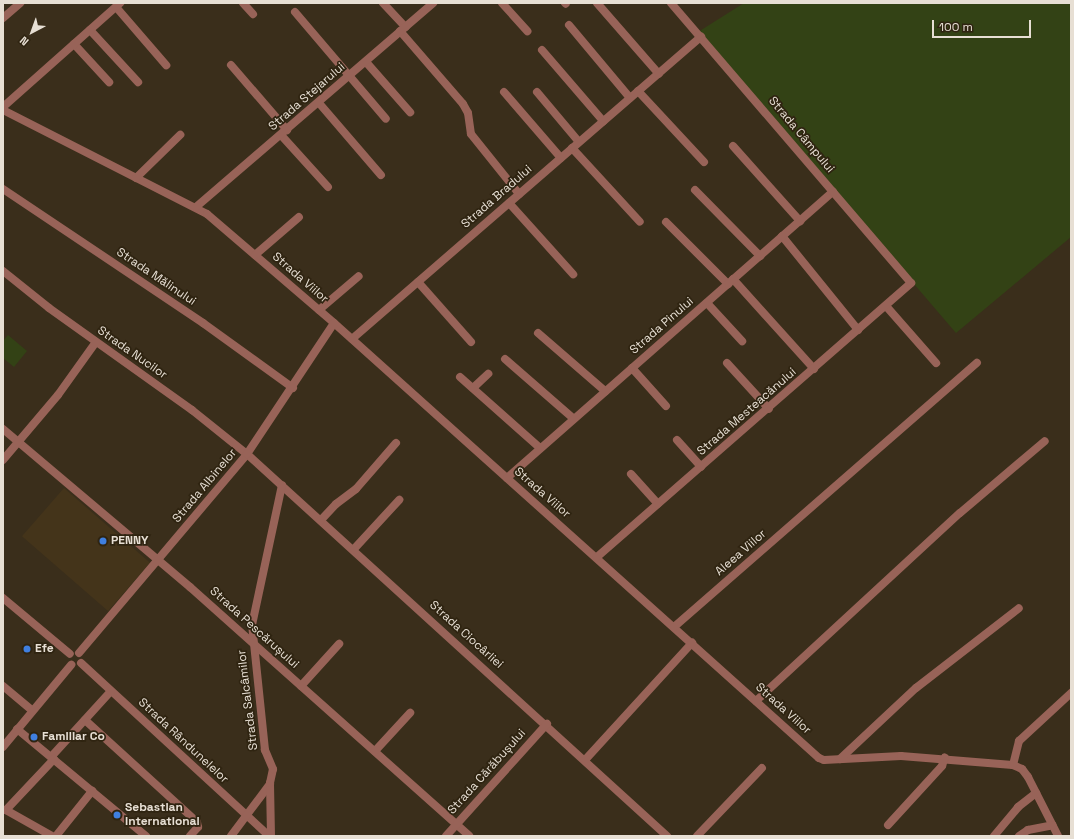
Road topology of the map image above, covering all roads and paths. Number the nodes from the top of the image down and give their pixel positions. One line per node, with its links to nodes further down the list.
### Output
1 (20, 3): 11 (street)
2 (243, 3): 10 (street)
3 (383, 3): 13 (street)
4 (433, 3): 13 (street, Strada Stejarului)
5 (502, 3): 15 (street)
6 (597, 3): 22 (street)
7 (671, 3): 16 (street, Strada Câmpului)
8 (118, 5): 14 (street); 20 (street)
9 (295, 12): 23 (street)
10 (253, 14)
11 (3, 18)
12 (569, 25): 29 (street)
13 (402, 29): 19 (street, Strada Stejarului); 49 (street)
14 (90, 30): 17 (street); 25 (street)
15 (526, 30)
16 (701, 37): 22 (street, Strada Bradului); 48 (street, Strada Câmpului)
17 (74, 44): 24 (street); 31 (street)
18 (542, 50): 35 (street)
19 (366, 62): 23 (street, Strada Stejarului); 33 (street)
20 (166, 65)
21 (232, 65): 36 (street)
22 (658, 74): 26 (street, Strada Bradului)
23 (349, 76): 30 (street, Strada Stejarului); 34 (street)
24 (109, 82)
25 (138, 82)
26 (638, 91): 29 (street, Strada Bradului); 42 (street)
27 (504, 92): 41 (street)
28 (537, 92): 38 (street)
29 (630, 98): 35 (street, Strada Bradului)
30 (319, 103): 36 (street, Strada Stejarului); 43 (street)
31 (3, 107)
32 (3, 110): 44 (street, Strada Viilor)
33 (410, 112)
34 (386, 119)
35 (603, 121): 38 (street, Strada Bradului)
36 (284, 132): 45 (street); 51 (street, Strada Stejarului)
37 (180, 135): 44 (street)
38 (579, 142): 40 (street, Strada Bradului)
39 (733, 146): 53 (street)
40 (572, 148): 41 (street, Strada Bradului); 54 (street)
41 (561, 158): 49 (street, Strada Bradului)
42 (704, 162)
43 (381, 175)
44 (136, 178): 51 (street, Strada Viilor)
45 (328, 187)
46 (3, 189): 83 (street, Strada Mălinului)
47 (694, 190): 58 (street)
48 (833, 192): 53 (street, Strada Pinului); 64 (street, Strada Câmpului)
49 (519, 194): 50 (street, Strada Bradului)
50 (509, 203): 60 (street); 62 (street, Strada Bradului)
51 (196, 207): 57 (street, Strada Viilor)
52 (299, 217): 57 (street)
53 (800, 220): 56 (street, Strada Pinului)
54 (640, 222)
55 (666, 222): 63 (street)
56 (782, 236): 58 (street, Strada Pinului); 69 (street)
57 (256, 255): 67 (street, Strada Viilor)
58 (760, 256): 63 (street, Strada Pinului)
59 (3, 271): 73 (street, Strada Nucilor)
60 (573, 274)
61 (359, 276): 67 (street)
62 (418, 282): 71 (street, Strada Bradului); 74 (street)
63 (730, 282): 65 (street, Strada Pinului); 80 (street)
64 (911, 283): 66 (street, Strada Mesteacănului)
65 (707, 302): 72 (street); 79 (street, Strada Pinului)
66 (886, 306): 69 (street, Strada Mesteacănului); 77 (street)
67 (319, 310): 68 (street, Strada Viilor)
68 (334, 323): 71 (street, Strada Viilor); 83 (street, Strada Albinelor)
69 (858, 330): 80 (street, Strada Mesteacănului)
70 (538, 333): 85 (street)
71 (352, 339): 99 (street, Strada Viilor)
72 (742, 341)
73 (96, 342): 92 (street); 95 (street, Strada Nucilor)
74 (471, 342)
75 (505, 358): 88 (street)
76 (727, 362): 87 (street)
77 (936, 363)
78 (977, 363): 109 (street, Aleea Viilor)
79 (632, 368): 85 (street, Strada Pinului); 86 (street)
80 (814, 369): 87 (street, Strada Mesteacănului)
81 (488, 374): 84 (street)
82 (460, 377): 84 (street)
83 (293, 388): 95 (street, Strada Albinelor)
84 (473, 388): 94 (street)
85 (605, 391): 88 (street, Strada Pinului)
86 (666, 406)
87 (769, 409): 97 (street, Strada Mesteacănului)
88 (574, 419): 94 (street, Strada Pinului)
89 (3, 429): 92 (street, Strada Pescărușului)
90 (677, 440): 97 (street)
91 (1045, 441): 121 (street)
92 (18, 442): 96 (street); 106 (street, Strada Pescărușului)
93 (396, 443): 103 (street)
94 (540, 448): 99 (street, Strada Pinului)
95 (247, 454): 100 (street, Strada Ciocârliei); 106 (street, Strada Albinelor)
96 (3, 460)
97 (701, 467): 102 (street, Strada Mesteacănului)
98 (631, 474): 102 (street)
99 (507, 478): 105 (street, Strada Viilor)
100 (282, 485): 103 (street, Strada Ciocârliei); 110 (street, Strada Salcâmilor)
101 (399, 500): 104 (street)
102 (658, 504): 105 (street, Strada Mesteacănului)
103 (321, 520): 104 (street, Strada Ciocârliei)
104 (354, 549): 125 (street, Strada Ciocârliei)
105 (597, 557): 109 (street, Strada Viilor)
106 (159, 560): 110 (street, Strada Pescărușului); 113 (street, Strada Albinelor)
107 (3, 598): 114 (street)
108 (1019, 608): 131 (street)
109 (674, 627): 111 (street, Strada Viilor)
110 (253, 642): 118 (street, Strada Pescărușului); 135 (street, Strada Salcâmilor)
111 (692, 643): 121 (street, Strada Viilor); 132 (street)
112 (339, 644): 118 (street)
113 (79, 653): 114 (street); 115 (street)
114 (70, 654): 116 (street)
115 (81, 663): 116 (street); 119 (street, Strada Rândunelelor)
116 (71, 665): 122 (street)
117 (3, 686): 122 (street)
118 (301, 686): 128 (street, Strada Pescărușului)
119 (111, 691): 124 (street); 138 (street, Strada Rândunelelor)
120 (1071, 693): 133 (street)
121 (756, 701): 131 (street, Strada Viilor)
122 (32, 710): 126 (street)
123 (410, 713): 128 (street)
124 (85, 720): 130 (street); 144 (street)
125 (547, 724): 132 (street, Strada Ciocârliei); 139 (street, Strada Cărăbușului)
126 (17, 729): 127 (street); 130 (street)
127 (4, 744)
128 (376, 751): 139 (street, Strada Pescărușului)
129 (945, 757): 131 (street, Strada Viilor); 133 (street, Strada Viilor); 140 (street)
130 (53, 758): 136 (street); 142 (street)
131 (840, 759)
132 (585, 760): 149 (street, Strada Ciocârliei)
133 (1013, 765): 137 (street)
134 (762, 768): 150 (street)
135 (270, 784): 138 (street); 146 (street)
136 (92, 791): 142 (street); 143 (street)
137 (1036, 793): 141 (street); 151 (street)
138 (247, 816): 145 (street); 146 (street, Strada Rândunelelor)
139 (456, 824): 147 (street, Strada Cărăbușului); 148 (street, Strada Pescărușului)
140 (888, 825)
141 (1053, 825): 152 (street); 153 (street)
142 (55, 835)
143 (145, 836)
144 (190, 836)
145 (231, 836)
146 (270, 836)
147 (446, 836)
148 (470, 836)
149 (667, 836)
150 (697, 836)
151 (994, 836)
152 (1019, 836)
153 (1058, 836)

